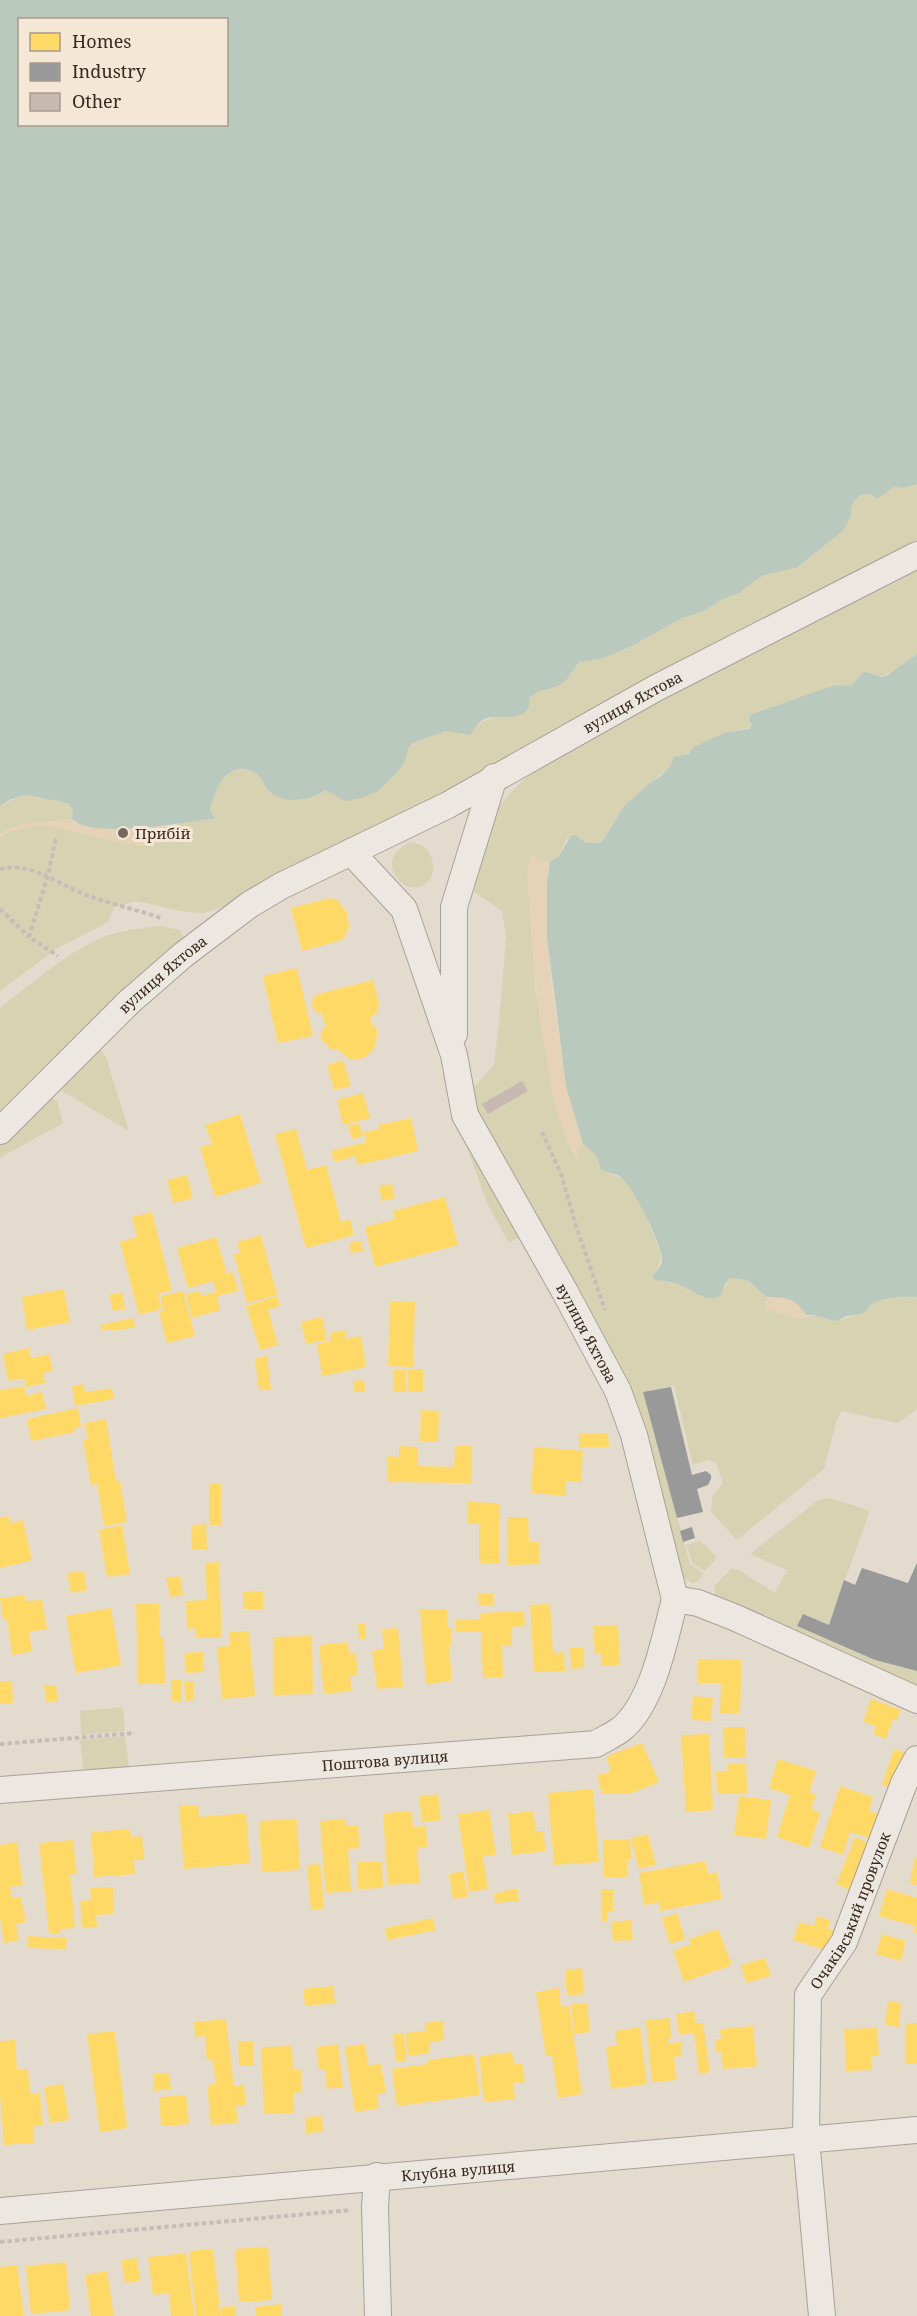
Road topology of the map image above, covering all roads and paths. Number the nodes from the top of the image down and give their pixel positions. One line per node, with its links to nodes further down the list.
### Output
1 (917, 555): 2 (street, вулиця Яхтова)
2 (495, 777): 4 (street, вулиця Яхтова); 11 (street)
3 (56, 839): 6 (path)
4 (351, 852): 11 (street, вулиця Яхтова); 12 (street, вулиця Яхтова)
5 (0, 869): 6 (path)
6 (48, 875): 8 (path); 9 (path)
7 (0, 909): 9 (path)
8 (161, 918)
9 (29, 937): 10 (path)
10 (58, 956)
11 (454, 1055): 15 (street, вулиця Яхтова)
12 (0, 1131)
13 (542, 1132): 14 (path)
14 (607, 1320)
15 (675, 1599): 16 (street); 20 (street, Поштова вулиця)
16 (917, 1700)
17 (135, 1733): 18 (path)
18 (0, 1744)
19 (917, 1760): 22 (street, Очаківський провулок)
20 (0, 1790)
21 (917, 2130): 22 (street, Клубна вулиця)
22 (806, 2139): 23 (street, Клубна вулиця); 28 (street, Очаківський провулок)
23 (377, 2176): 24 (street); 25 (street, Клубна вулиця)
24 (375, 2207): 26 (path); 27 (street)
25 (0, 2211)
26 (0, 2242)
27 (378, 2316)
28 (822, 2316)

